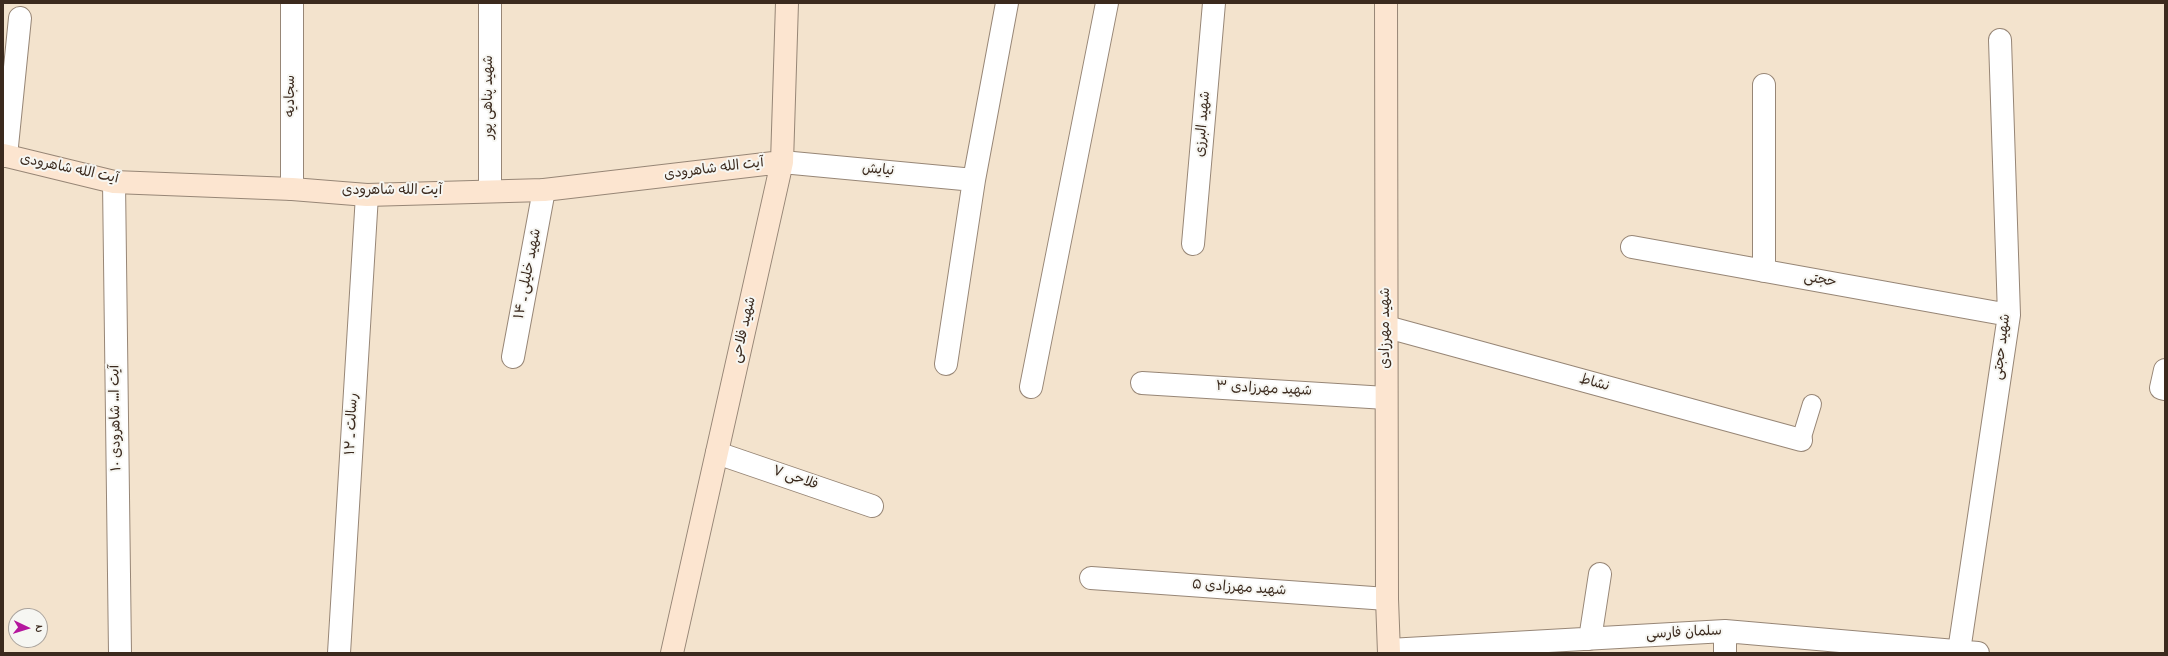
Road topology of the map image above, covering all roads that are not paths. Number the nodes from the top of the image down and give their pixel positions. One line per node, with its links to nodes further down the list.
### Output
1 (292, 3): 15 (street, سجادیه)
2 (490, 3): 17 (street, شهید پناهی پور)
3 (787, 3): 12 (street, شهید فلاحی)
4 (1006, 3): 13 (street)
5 (1107, 3): 28 (street)
6 (1214, 3): 19 (street, شهید البرزی)
7 (1386, 3): 23 (street, شهید مهرزادی)
8 (20, 18): 11 (street)
9 (2000, 40): 22 (street, شهید حجتی)
10 (1764, 84): 21 (street)
11 (4, 156): 14 (street, آیت الله شاهرودی)
12 (782, 162): 13 (street, نیایش); 16 (street, آیت الله شاهرودی); 33 (street, شهید فلاحی)
13 (974, 180): 25 (street)
14 (114, 182): 15 (street, آیت الله شاهرودی); 42 (street, آیت ا... شاهرودی ۱۰)
15 (292, 189): 18 (street, آیت الله شاهرودی)
16 (544, 190): 17 (street, آیت الله شاهرودی); 24 (street, شهید خلیلی ـ ۱۴)
17 (490, 191): 18 (street, آیت الله شاهرودی)
18 (367, 195): 43 (street, رسالت ـ ۱۲)
19 (1193, 244)
20 (1632, 247): 21 (street, حجتی)
21 (1764, 271): 22 (street, حجتی)
22 (2009, 315): 41 (street, شهید حجتی)
23 (1387, 327): 30 (street, شهید مهرزادی); 32 (street, نشاط)
24 (513, 357)
25 (946, 364)
26 (2165, 370): 29 (street)
27 (1142, 383): 30 (street, شهید مهرزادی ۳)
28 (1031, 387)
29 (2165, 389)
30 (1386, 398): 37 (street, شهید مهرزادی)
31 (1812, 404): 32 (lane)
32 (1801, 440)
33 (717, 453): 34 (street, فلاحی ۷); 44 (street, شهید فلاحی)
34 (872, 506)
35 (1600, 574): 39 (street)
36 (1091, 578): 37 (street, شهید مهرزادی ۵)
37 (1387, 599): 40 (street, شهید مهرزادی)
38 (1725, 631): 39 (street, سلمان فارسی); 41 (street, سلمان فارسی); 45 (street)
39 (1590, 639): 40 (street, سلمان فارسی)
40 (1389, 651)
41 (1969, 652)
42 (120, 653)
43 (339, 653)
44 (672, 653)
45 (1725, 653)

